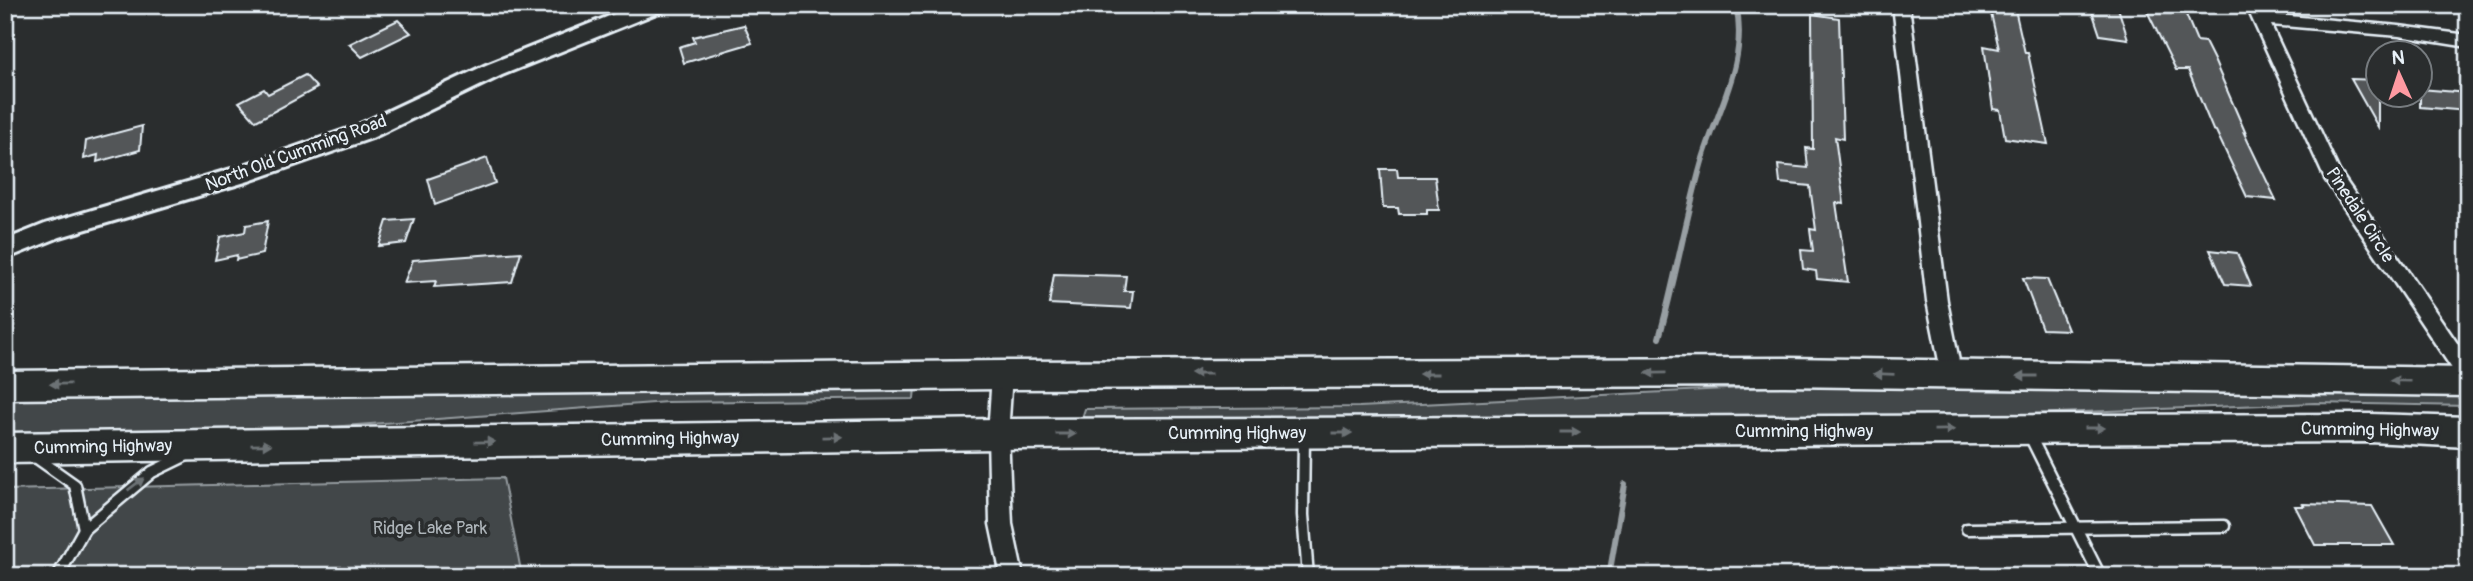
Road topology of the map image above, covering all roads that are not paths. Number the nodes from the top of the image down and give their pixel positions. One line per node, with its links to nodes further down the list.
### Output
1 (657, 5): 5 (street, North Old Cumming Road)
2 (1901, 5): 7 (street)
3 (2257, 12): 4 (street); 8 (street, Pinedale Circle)
4 (2468, 41)
5 (5, 250)
6 (1002, 375): 7 (highway, one-way to 6); 10 (highway, one-way to 10); 14 (street)
7 (1952, 376): 9 (highway, one-way to 7)
8 (2468, 376)
9 (2468, 382)
10 (5, 385)
11 (2026, 429): 12 (highway, Cumming Highway, one-way to 12); 13 (highway, Cumming Highway, one-way to 11); 17 (lane)
12 (2468, 432)
13 (1304, 433): 14 (highway, Cumming Highway, one-way to 13); 23 (lane)
14 (998, 434): 15 (highway, Cumming Highway, one-way to 14); 22 (street)
15 (209, 446): 16 (highway, Cumming Highway); 19 (lane, one-way to 15)
16 (13, 448): 19 (lane)
17 (2077, 526): 18 (lane); 20 (lane); 24 (lane)
18 (2224, 526)
19 (84, 529): 21 (lane)
20 (1967, 529)
21 (58, 576)
22 (1012, 576)
23 (1308, 576)
24 (2101, 576)

